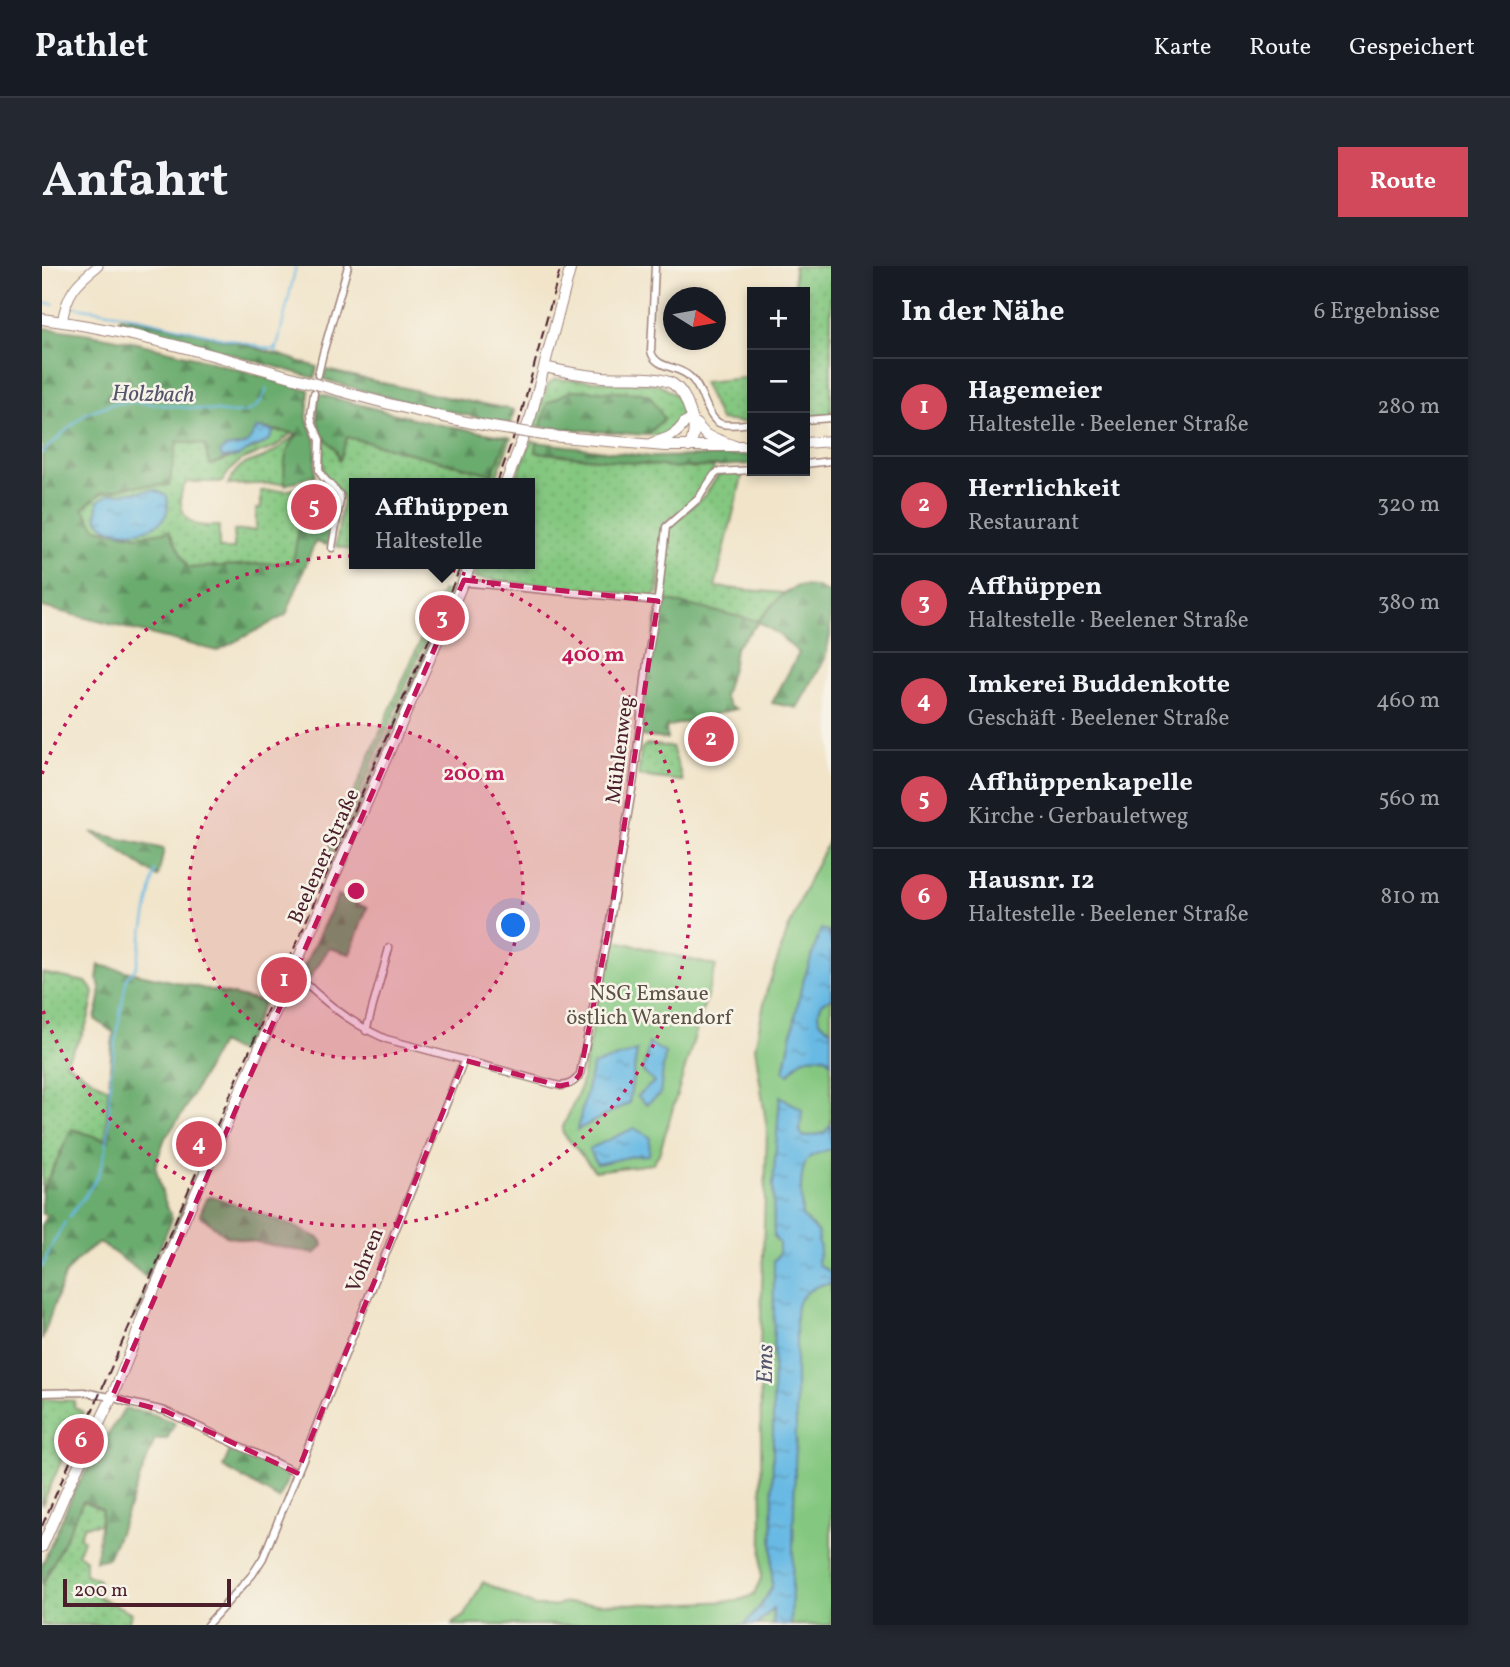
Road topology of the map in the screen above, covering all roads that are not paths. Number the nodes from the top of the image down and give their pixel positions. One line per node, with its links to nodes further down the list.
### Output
1 (98, 266): 6 (street)
2 (348, 266): 8 (street)
3 (571, 266): 7 (main road)
4 (655, 266): 13 (street)
5 (42, 319): 6 (main road)
6 (62, 322): 16 (main road, bridge)
7 (545, 367): 12 (main road); 23 (main road)
8 (318, 375)
9 (314, 393): 24 (street)
10 (831, 418): 11 (street)
11 (810, 420)
12 (689, 421): 16 (main road); 18 (main road); 19 (main road)
13 (747, 423)
14 (831, 441): 15 (main road)
15 (810, 443)
16 (641, 445): 18 (main road)
17 (747, 446): 19 (main road)
18 (689, 447): 19 (main road)
19 (739, 447)
20 (831, 461): 21 (street)
21 (810, 463)
22 (747, 470): 27 (street, Mühlenweg)
23 (508, 478)
24 (332, 548)
25 (469, 569): 26 (main road, Beelener Straße)
26 (464, 580): 27 (street); 29 (main road, Beelener Straße)
27 (658, 601): 31 (street, Mühlenweg)
28 (389, 948): 30 (street)
29 (292, 974): 30 (street); 33 (main road, Beelener Straße)
30 (366, 1031): 31 (street)
31 (464, 1060): 34 (street, Vohren)
32 (42, 1393): 33 (street)
33 (111, 1397): 34 (street); 35 (main road, Beelener Straße)
34 (297, 1473): 36 (street, Vohren)
35 (42, 1548)
36 (207, 1625)

